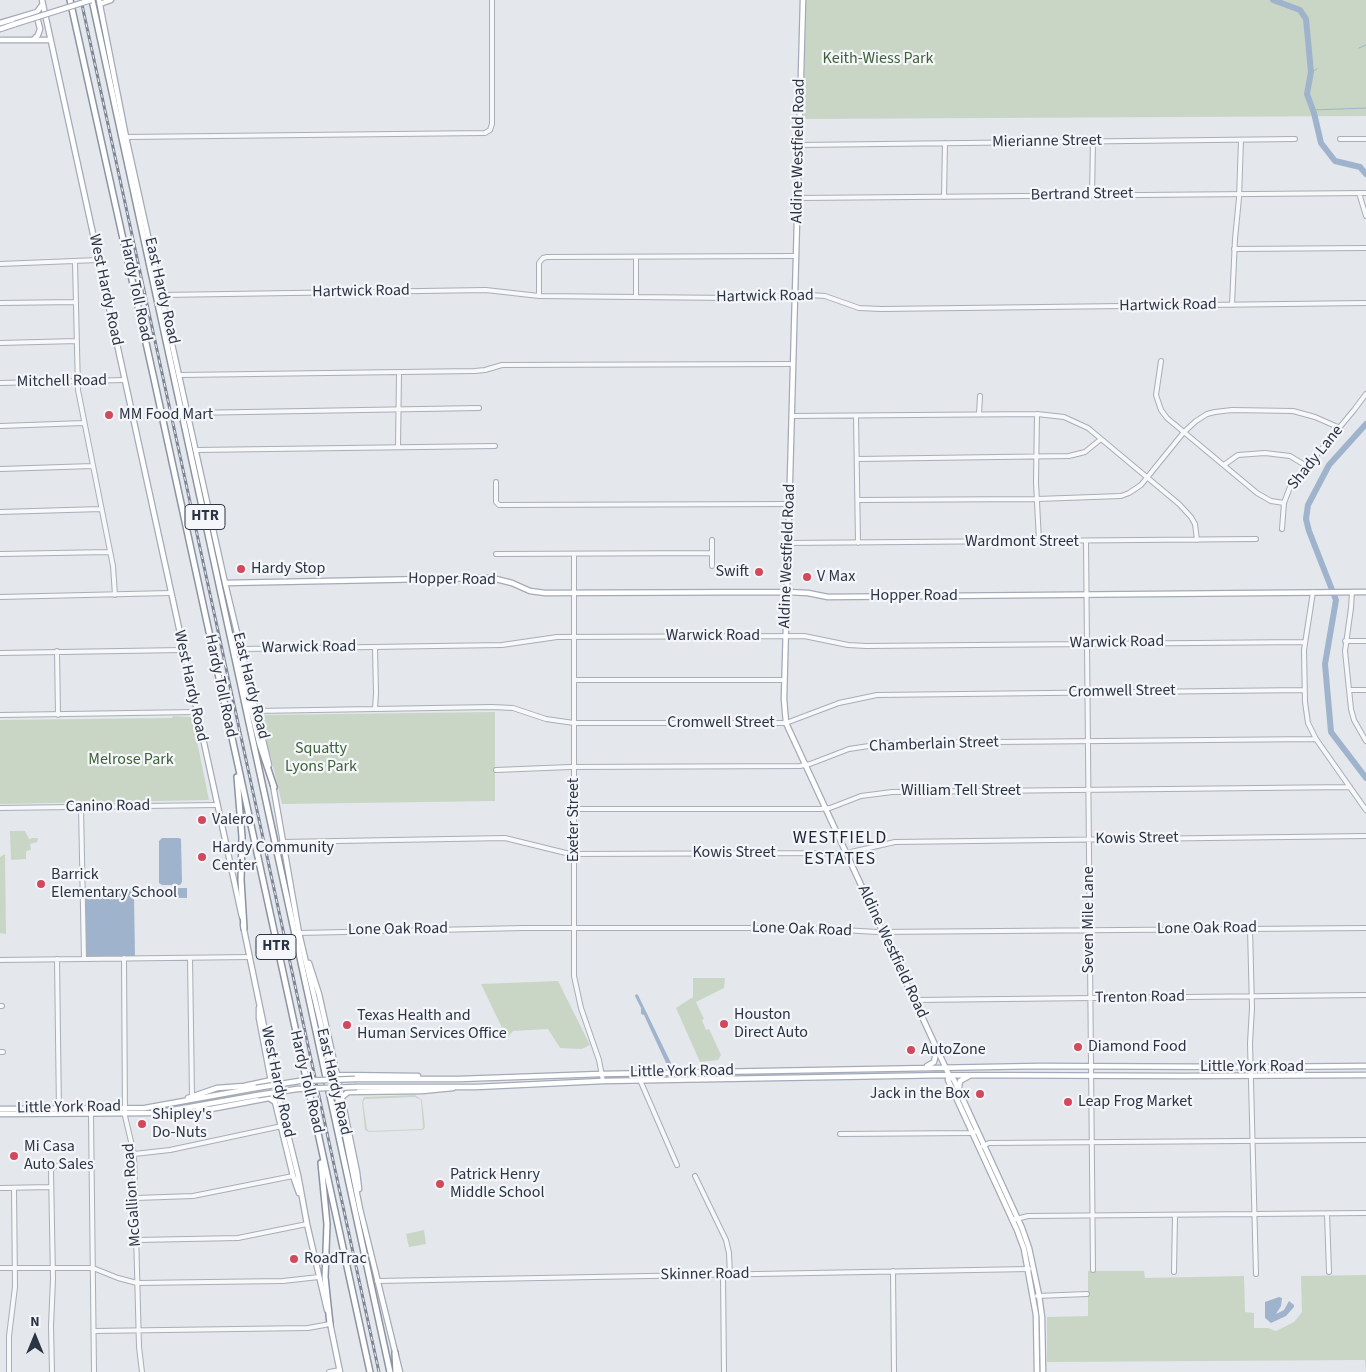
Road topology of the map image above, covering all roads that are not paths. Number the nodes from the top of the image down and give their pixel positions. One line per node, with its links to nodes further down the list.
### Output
1 (70, 0): 135 (highway, Hardy Toll Road / HTR)
2 (92, 0): 10 (main road, bridge); 109 (highway, Hardy Toll Road / HTR)
3 (111, 0): 7 (main road)
4 (492, 0): 14 (street)
5 (803, 0): 21 (main road, Aldine Westfield Road)
6 (42, 2): 8 (main road); 13 (main road, West Hardy Road)
7 (100, 2): 14 (main road, East Hardy Road)
8 (31, 14): 9 (main road); 12 (main road)
9 (0, 23)
10 (0, 29)
11 (0, 40): 12 (main road)
12 (34, 40): 13 (main road)
13 (50, 40): 32 (main road, West Hardy Road)
14 (126, 137): 35 (main road, East Hardy Road)
15 (1295, 139): 18 (street, Mierianne Street)
16 (1340, 139): 17 (street)
17 (1366, 139)
18 (1241, 140): 19 (street, Mierianne Street); 23 (street)
19 (1093, 141): 20 (street, Mierianne Street); 24 (street)
20 (945, 143): 21 (street, Mierianne Street); 25 (street)
21 (799, 145): 26 (main road, Aldine Westfield Road)
22 (1363, 193): 23 (street, Bertrand Street); 27 (street)
23 (1239, 194): 24 (street, Bertrand Street); 29 (street)
24 (1092, 195): 25 (street, Bertrand Street)
25 (944, 197): 26 (street, Bertrand Street)
26 (798, 198): 30 (main road, Aldine Westfield Road)
27 (1366, 216)
28 (1366, 248): 29 (street)
29 (1234, 249): 42 (street)
30 (796, 256): 31 (street); 38 (main road, Aldine Westfield Road)
31 (636, 257): 36 (street); 37 (street)
32 (98, 260): 33 (street); 49 (main road, West Hardy Road)
33 (75, 262): 34 (street); 39 (street)
34 (0, 264)
35 (162, 295): 36 (street, Hartwick Road); 48 (main road, East Hardy Road)
36 (539, 296): 37 (street, Hartwick Road)
37 (636, 296): 38 (street, Hartwick Road)
38 (795, 296): 42 (street, Hartwick Road); 46 (main road, Aldine Westfield Road)
39 (76, 302): 40 (street); 43 (street)
40 (0, 303)
41 (1366, 303): 42 (street, Hartwick Road)
42 (1232, 305)
43 (77, 341): 44 (street); 50 (street)
44 (0, 343)
45 (1161, 360): 64 (street)
46 (793, 364): 47 (street); 59 (main road, Aldine Westfield Road)
47 (398, 372): 48 (street); 55 (street)
48 (180, 376): 56 (main road, East Hardy Road)
49 (124, 380): 50 (street, Mitchell Road); 103 (main road, West Hardy Road)
50 (78, 382): 51 (street, Mitchell Road); 61 (street)
51 (0, 383)
52 (1366, 394): 63 (street, Shady Lane)
53 (980, 396): 57 (street)
54 (479, 408): 55 (street)
55 (398, 409): 56 (street); 67 (street)
56 (188, 413): 68 (main road, East Hardy Road)
57 (979, 414): 58 (street); 60 (street)
58 (1037, 414): 65 (street); 69 (street)
59 (792, 416): 60 (street); 80 (main road, Aldine Westfield Road)
60 (856, 416): 70 (street)
61 (84, 423): 62 (street); 72 (street)
62 (0, 426)
63 (1340, 428): 64 (street); 73 (street, Shady Lane)
64 (1184, 432): 71 (street); 75 (street)
65 (1101, 439): 69 (street); 75 (street)
66 (495, 446): 67 (street)
67 (398, 447): 68 (street)
68 (196, 450): 97 (main road, East Hardy Road)
69 (1037, 457): 70 (street); 77 (street)
70 (857, 459): 78 (street)
71 (1224, 465): 73 (street); 79 (street)
72 (93, 466): 74 (street); 81 (street)
73 (1308, 467): 79 (street, Shady Lane)
74 (0, 469)
75 (1147, 477): 77 (street); 86 (street)
76 (496, 482): 80 (street)
77 (1037, 499): 78 (street); 87 (street)
78 (858, 500): 90 (street)
79 (1284, 503): 83 (street, Shady Lane)
80 (790, 504): 89 (main road, Aldine Westfield Road)
81 (101, 509): 82 (street); 91 (street)
82 (0, 512)
83 (1282, 530)
84 (1256, 539): 86 (street, Wardmont Street)
85 (712, 540): 92 (street)
86 (1197, 540): 88 (street, Wardmont Street)
87 (1039, 541): 88 (street, Wardmont Street); 90 (street, Wardmont Street)
88 (1086, 541): 104 (street, Seven Mile Lane)
89 (788, 543): 90 (street, Wardmont Street); 99 (main road, Aldine Westfield Road)
90 (858, 543)
91 (110, 552): 93 (street); 105 (street)
92 (712, 553): 95 (street); 96 (street)
93 (0, 554)
94 (496, 554): 95 (street)
95 (574, 554): 98 (street, Exeter Street)
96 (712, 566)
97 (225, 584): 98 (main road, Hopper Road); 115 (main road, East Hardy Road)
98 (573, 592): 99 (main road, Hopper Road); 107 (street, Exeter Street)
99 (787, 592): 104 (main road, Hopper Road); 108 (main road, Aldine Westfield Road)
100 (1313, 592): 101 (main road, Hopper Road); 104 (main road, Hopper Road); 112 (street)
101 (1352, 592): 102 (main road, Hopper Road); 110 (street)
102 (1366, 592)
103 (170, 593): 105 (street); 116 (main road, West Hardy Road)
104 (1086, 594): 113 (street, Seven Mile Lane)
105 (115, 595): 106 (street)
106 (0, 598)
107 (574, 636): 108 (street, Warwick Road); 114 (street, Warwick Road); 119 (street, Exeter Street)
108 (786, 636): 113 (street, Warwick Road); 120 (main road, Aldine Westfield Road)
109 (231, 640): 139 (highway); 273 (highway, Hardy Toll Road / HTR)
110 (1345, 641): 111 (street); 122 (street)
111 (1366, 641)
112 (1305, 642): 113 (street, Warwick Road); 121 (street)
113 (1086, 644): 124 (street, Seven Mile Lane)
114 (375, 647): 115 (street, Warwick Road); 125 (street)
115 (241, 649): 126 (main road, East Hardy Road)
116 (182, 650): 117 (street); 127 (main road, West Hardy Road)
117 (57, 652): 118 (street); 128 (street)
118 (0, 653)
119 (574, 680): 120 (street); 130 (street, Exeter Street)
120 (784, 680): 131 (main road, Aldine Westfield Road)
121 (1304, 690): 124 (street, Cromwell Street); 132 (street)
122 (1349, 690): 123 (street); 133 (street)
123 (1366, 690)
124 (1086, 692): 131 (street, Cromwell Street); 134 (street, Seven Mile Lane)
125 (374, 710): 126 (street, Cromwell Street); 130 (street, Cromwell Street)
126 (256, 711): 139 (main road, East Hardy Road)
127 (196, 712): 128 (street); 142 (main road, West Hardy Road)
128 (58, 714): 129 (street)
129 (0, 715)
130 (574, 723): 131 (street, Cromwell Street); 137 (street, Exeter Street)
131 (786, 723): 136 (main road, Aldine Westfield Road)
132 (1316, 739): 134 (street, Chamberlain Street); 140 (street)
133 (1366, 740)
134 (1087, 742): 136 (street, Chamberlain Street); 141 (street, Seven Mile Lane)
135 (237, 764): 153 (highway); 215 (highway, Hardy Toll Road / HTR)
136 (805, 765): 137 (street, Chamberlain Street); 146 (main road, Aldine Westfield Road)
137 (574, 767): 138 (street, Chamberlain Street); 145 (street, Exeter Street)
138 (496, 770)
139 (274, 787): 150 (main road, East Hardy Road)
140 (1350, 787): 141 (street, William Tell Street); 147 (street)
141 (1088, 790): 146 (street, William Tell Street); 149 (street, Seven Mile Lane)
142 (216, 805): 143 (street, Canino Road); 153 (main road, West Hardy Road)
143 (81, 807): 144 (street, Canino Road); 164 (street)
144 (0, 808)
145 (574, 809): 146 (street, William Tell Street); 152 (street, Exeter Street)
146 (825, 809): 151 (main road, Aldine Westfield Road)
147 (1366, 810)
148 (1366, 836): 149 (street, Kowis Street)
149 (1088, 840): 151 (street, Kowis Street); 157 (street, Seven Mile Lane)
150 (282, 842): 152 (street, Kowis Street); 159 (main road, East Hardy Road)
151 (846, 853): 152 (street, Kowis Street); 158 (main road, Aldine Westfield Road)
152 (574, 854): 154 (street, Exeter Street)
153 (244, 928): 160 (main road, West Hardy Road)
154 (574, 928): 158 (street, Lone Oak Road); 159 (street, Lone Oak Road); 178 (street, Exeter Street)
155 (1250, 928): 156 (street, Lone Oak Road); 157 (street, Lone Oak Road); 168 (street)
156 (1366, 928)
157 (1089, 930): 158 (street, Lone Oak Road); 169 (street, Seven Mile Lane)
158 (884, 932): 170 (main road, Aldine Westfield Road)
159 (299, 933): 186 (main road, East Hardy Road); 186 (main road)
160 (250, 957): 162 (street); 167 (main road, West Hardy Road)
161 (124, 958): 162 (street); 164 (street); 207 (street, McGallion Road)
162 (190, 958): 202 (street)
163 (57, 959): 164 (street); 165 (street); 210 (street)
164 (84, 959)
165 (0, 960)
166 (1366, 995): 168 (street, Trenton Road)
167 (258, 996): 190 (main road); 194 (main road, West Hardy Road)
168 (1252, 996): 169 (street, Trenton Road); 175 (street)
169 (1089, 999): 170 (street, Trenton Road); 172 (street, Seven Mile Lane)
170 (914, 1000): 171 (main road, Aldine Westfield Road)
171 (937, 1047): 174 (main road, Aldine Westfield Road); 176 (main road)
172 (1090, 1066): 174 (main road, Little York Road); 175 (main road, Little York Road); 181 (street, Seven Mile Lane)
173 (1366, 1066): 175 (main road, Little York Road)
174 (946, 1067): 176 (main road, Little York Road); 183 (main road, Aldine Westfield Road)
175 (1251, 1067): 185 (street)
176 (922, 1068): 177 (main road, Little York Road)
177 (771, 1070): 178 (main road, Little York Road); 187 (main road)
178 (601, 1074): 180 (main road, Little York Road); 192 (street, Exeter Street)
179 (350, 1075): 186 (main road); 188 (main road); 200 (main road)
180 (552, 1075): 189 (main road, Little York Road); 193 (main road)
181 (1091, 1075): 184 (main road, Little York Road); 185 (main road, Little York Road); 221 (street, Seven Mile Lane)
182 (1366, 1075): 185 (main road, Little York Road)
183 (949, 1076): 184 (main road, Little York Road); 187 (main road, Little York Road); 201 (main road, Aldine Westfield Road); 217 (main road, Aldine Westfield Road)
184 (969, 1076): 201 (main road)
185 (1252, 1076): 220 (street)
186 (336, 1077): 188 (main road, Little York Road, bridge); 194 (main road, Little York Road, bridge); 198 (main road, East Hardy Road, bridge); 203 (main road)
187 (772, 1078): 191 (main road, Little York Road)
188 (459, 1079): 189 (main road, Little York Road)
189 (468, 1079): 197 (main road)
190 (272, 1080): 195 (main road); 206 (main road)
191 (640, 1080): 192 (main road, Little York Road); 224 (street)
192 (603, 1081): 193 (main road, Little York Road)
193 (553, 1083): 197 (main road, Little York Road)
194 (276, 1084): 195 (main road, Little York Road, bridge); 199 (main road, West Hardy Road, bridge)
195 (257, 1085): 202 (main road); 204 (main road); 205 (main road, Little York Road)
196 (460, 1087): 197 (main road, Little York Road); 198 (main road, Little York Road, bridge); 200 (main road)
197 (468, 1087)
198 (336, 1088): 199 (main road, Little York Road, bridge); 233 (main road, East Hardy Road)
199 (278, 1092): 209 (main road, Little York Road, bridge); 232 (main road, West Hardy Road)
200 (353, 1092): 203 (main road)
201 (959, 1092): 216 (main road, Aldine Westfield Road)
202 (192, 1096): 205 (main road)
203 (342, 1097): 233 (main road)
204 (265, 1099): 206 (main road); 209 (main road)
205 (182, 1101): 207 (main road, Little York Road)
206 (275, 1102): 214 (main road)
207 (125, 1108): 210 (main road, Little York Road); 213 (street, McGallion Road)
208 (0, 1109): 210 (main road, Little York Road)
209 (185, 1109): 213 (main road, Little York Road)
210 (59, 1111): 211 (main road, Little York Road); 212 (main road, Little York Road)
211 (0, 1114)
212 (91, 1114): 213 (main road, Little York Road); 225 (street)
213 (125, 1114): 223 (street, McGallion Road)
214 (282, 1126): 223 (street); 226 (main road)
215 (317, 1130): 261 (highway); 272 (highway, Hardy Toll Road / HTR)
216 (977, 1131): 217 (street); 222 (main road, Aldine Westfield Road)
217 (972, 1133): 218 (street); 222 (main road, Aldine Westfield Road)
218 (840, 1134)
219 (1366, 1140): 220 (street)
220 (1253, 1141): 221 (street); 237 (street)
221 (1091, 1143): 222 (street); 238 (street, Seven Mile Lane)
222 (981, 1146): 239 (main road, Aldine Westfield Road)
223 (134, 1154): 231 (street, McGallion Road)
224 (677, 1164)
225 (92, 1165): 228 (street); 245 (street)
226 (293, 1176): 231 (street); 232 (main road)
227 (695, 1176): 253 (street)
228 (51, 1187): 230 (street); 244 (street)
229 (0, 1188): 230 (street)
230 (14, 1188): 243 (street)
231 (136, 1198): 241 (street, McGallion Road)
232 (303, 1204): 240 (main road, West Hardy Road)
233 (360, 1209): 255 (main road, East Hardy Road)
234 (1366, 1213): 235 (street)
235 (1327, 1214): 237 (street); 250 (street)
236 (1175, 1215): 237 (street); 238 (street); 249 (street)
237 (1254, 1215): 251 (street)
238 (1092, 1216): 239 (street); 247 (street, Seven Mile Lane)
239 (1015, 1220): 246 (main road, Aldine Westfield Road)
240 (307, 1224): 241 (street); 254 (main road, West Hardy Road)
241 (137, 1240): 256 (street, McGallion Road)
242 (0, 1268): 243 (street)
243 (15, 1268): 244 (street); 268 (street)
244 (52, 1268): 245 (street); 269 (street)
245 (93, 1268): 256 (street); 262 (street)
246 (1031, 1268): 248 (street, Skinner Road); 257 (main road, Aldine Westfield Road)
247 (1093, 1270)
248 (894, 1271): 253 (street, Skinner Road); 277 (street)
249 (1174, 1272)
250 (1329, 1272)
251 (1256, 1274)
252 (723, 1275): 253 (street, Skinner Road); 255 (street, Skinner Road); 276 (street)
253 (730, 1275)
254 (319, 1277): 256 (street); 261 (main road, West Hardy Road)
255 (377, 1280): 265 (main road, East Hardy Road)
256 (138, 1283): 263 (street, McGallion Road)
257 (1034, 1284): 259 (main road, Aldine Westfield Road); 260 (main road, Aldine Westfield Road)
258 (1087, 1294): 259 (street)
259 (1039, 1295): 260 (street); 264 (main road, Aldine Westfield Road)
260 (1034, 1297): 264 (main road, Aldine Westfield Road)
261 (330, 1324): 263 (street); 267 (main road, West Hardy Road)
262 (94, 1331): 263 (street); 266 (street)
263 (138, 1331): 270 (street, McGallion Road)
264 (1040, 1340): 278 (main road, Aldine Westfield Road); 279 (main road, Aldine Westfield Road)
265 (395, 1352): 274 (highway); 275 (main road, East Hardy Road)
266 (94, 1370)
267 (340, 1371): 271 (street)
268 (9, 1372)
269 (52, 1372)
270 (142, 1372)
271 (329, 1372)
272 (370, 1372)
273 (390, 1372)
274 (396, 1372)
275 (400, 1372)
276 (724, 1372)
277 (894, 1372)
278 (1037, 1372)
279 (1043, 1372)

